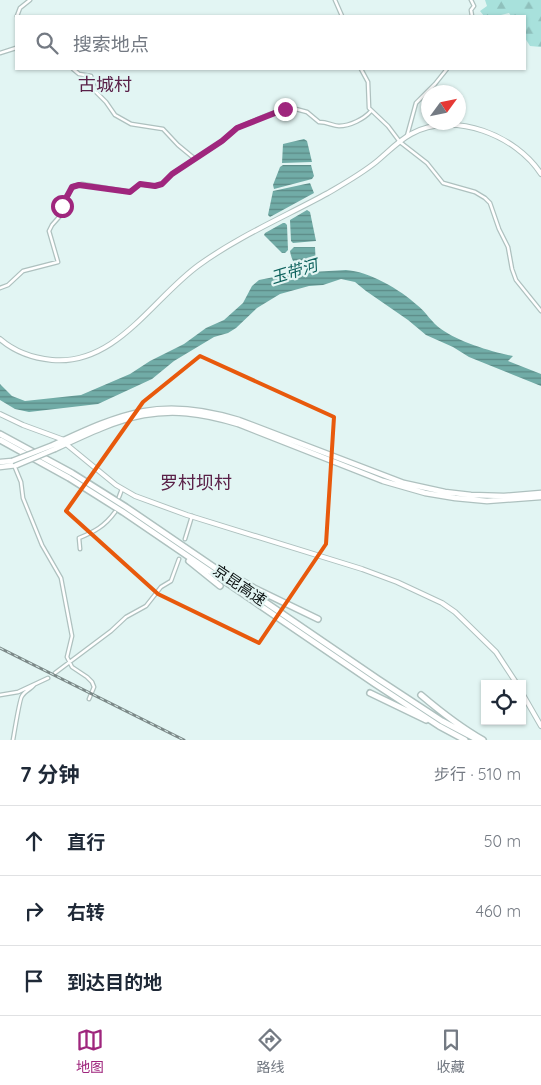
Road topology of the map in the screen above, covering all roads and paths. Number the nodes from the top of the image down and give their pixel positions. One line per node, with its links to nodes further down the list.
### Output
1 (30, 0): 4 (street)
2 (335, 0): 5 (street)
3 (471, 0): 6 (street)
4 (17, 15)
5 (342, 15)
6 (472, 15)
7 (15, 48): 8 (street)
8 (0, 53)
9 (74, 70): 15 (street)
10 (362, 70): 12 (street)
11 (446, 70): 13 (street)
12 (371, 111): 14 (street); 15 (street)
13 (408, 136): 14 (street); 16 (street)
14 (400, 142): 18 (street); 19 (street)
15 (195, 159): 17 (street)
16 (541, 174)
17 (0, 288)
18 (541, 311)
19 (0, 339)
20 (0, 414): 23 (street)
21 (0, 434): 34 (highway, 京昆高速)
22 (0, 440): 33 (highway, 京昆高速)
23 (65, 442): 25 (main road, bridge); 27 (street); 28 (main road); 30 (main road)
24 (0, 462): 25 (main road)
25 (14, 464): 26 (main road); 40 (street)
26 (0, 467)
27 (122, 489): 29 (street); 32 (street)
28 (541, 493)
29 (119, 497)
30 (541, 497)
31 (115, 512): 36 (street)
32 (192, 516): 35 (street); 43 (street)
33 (149, 530): 38 (highway); 51 (highway, 京昆高速)
34 (172, 539): 39 (highway); 54 (highway, 京昆高速)
35 (185, 539)
36 (80, 549)
37 (179, 559): 40 (street)
38 (220, 586)
39 (318, 619)
40 (69, 662): 41 (street); 48 (street)
41 (55, 672)
42 (48, 678): 44 (street)
43 (514, 680)
44 (34, 685): 47 (street); 52 (street)
45 (370, 694): 51 (highway)
46 (421, 694): 55 (highway)
47 (0, 695)
48 (89, 699)
49 (526, 701): 50 (street)
50 (541, 726)
51 (442, 727): 53 (highway, 京昆高速)
52 (13, 740)
53 (465, 740)
54 (478, 740)
55 (483, 740)

